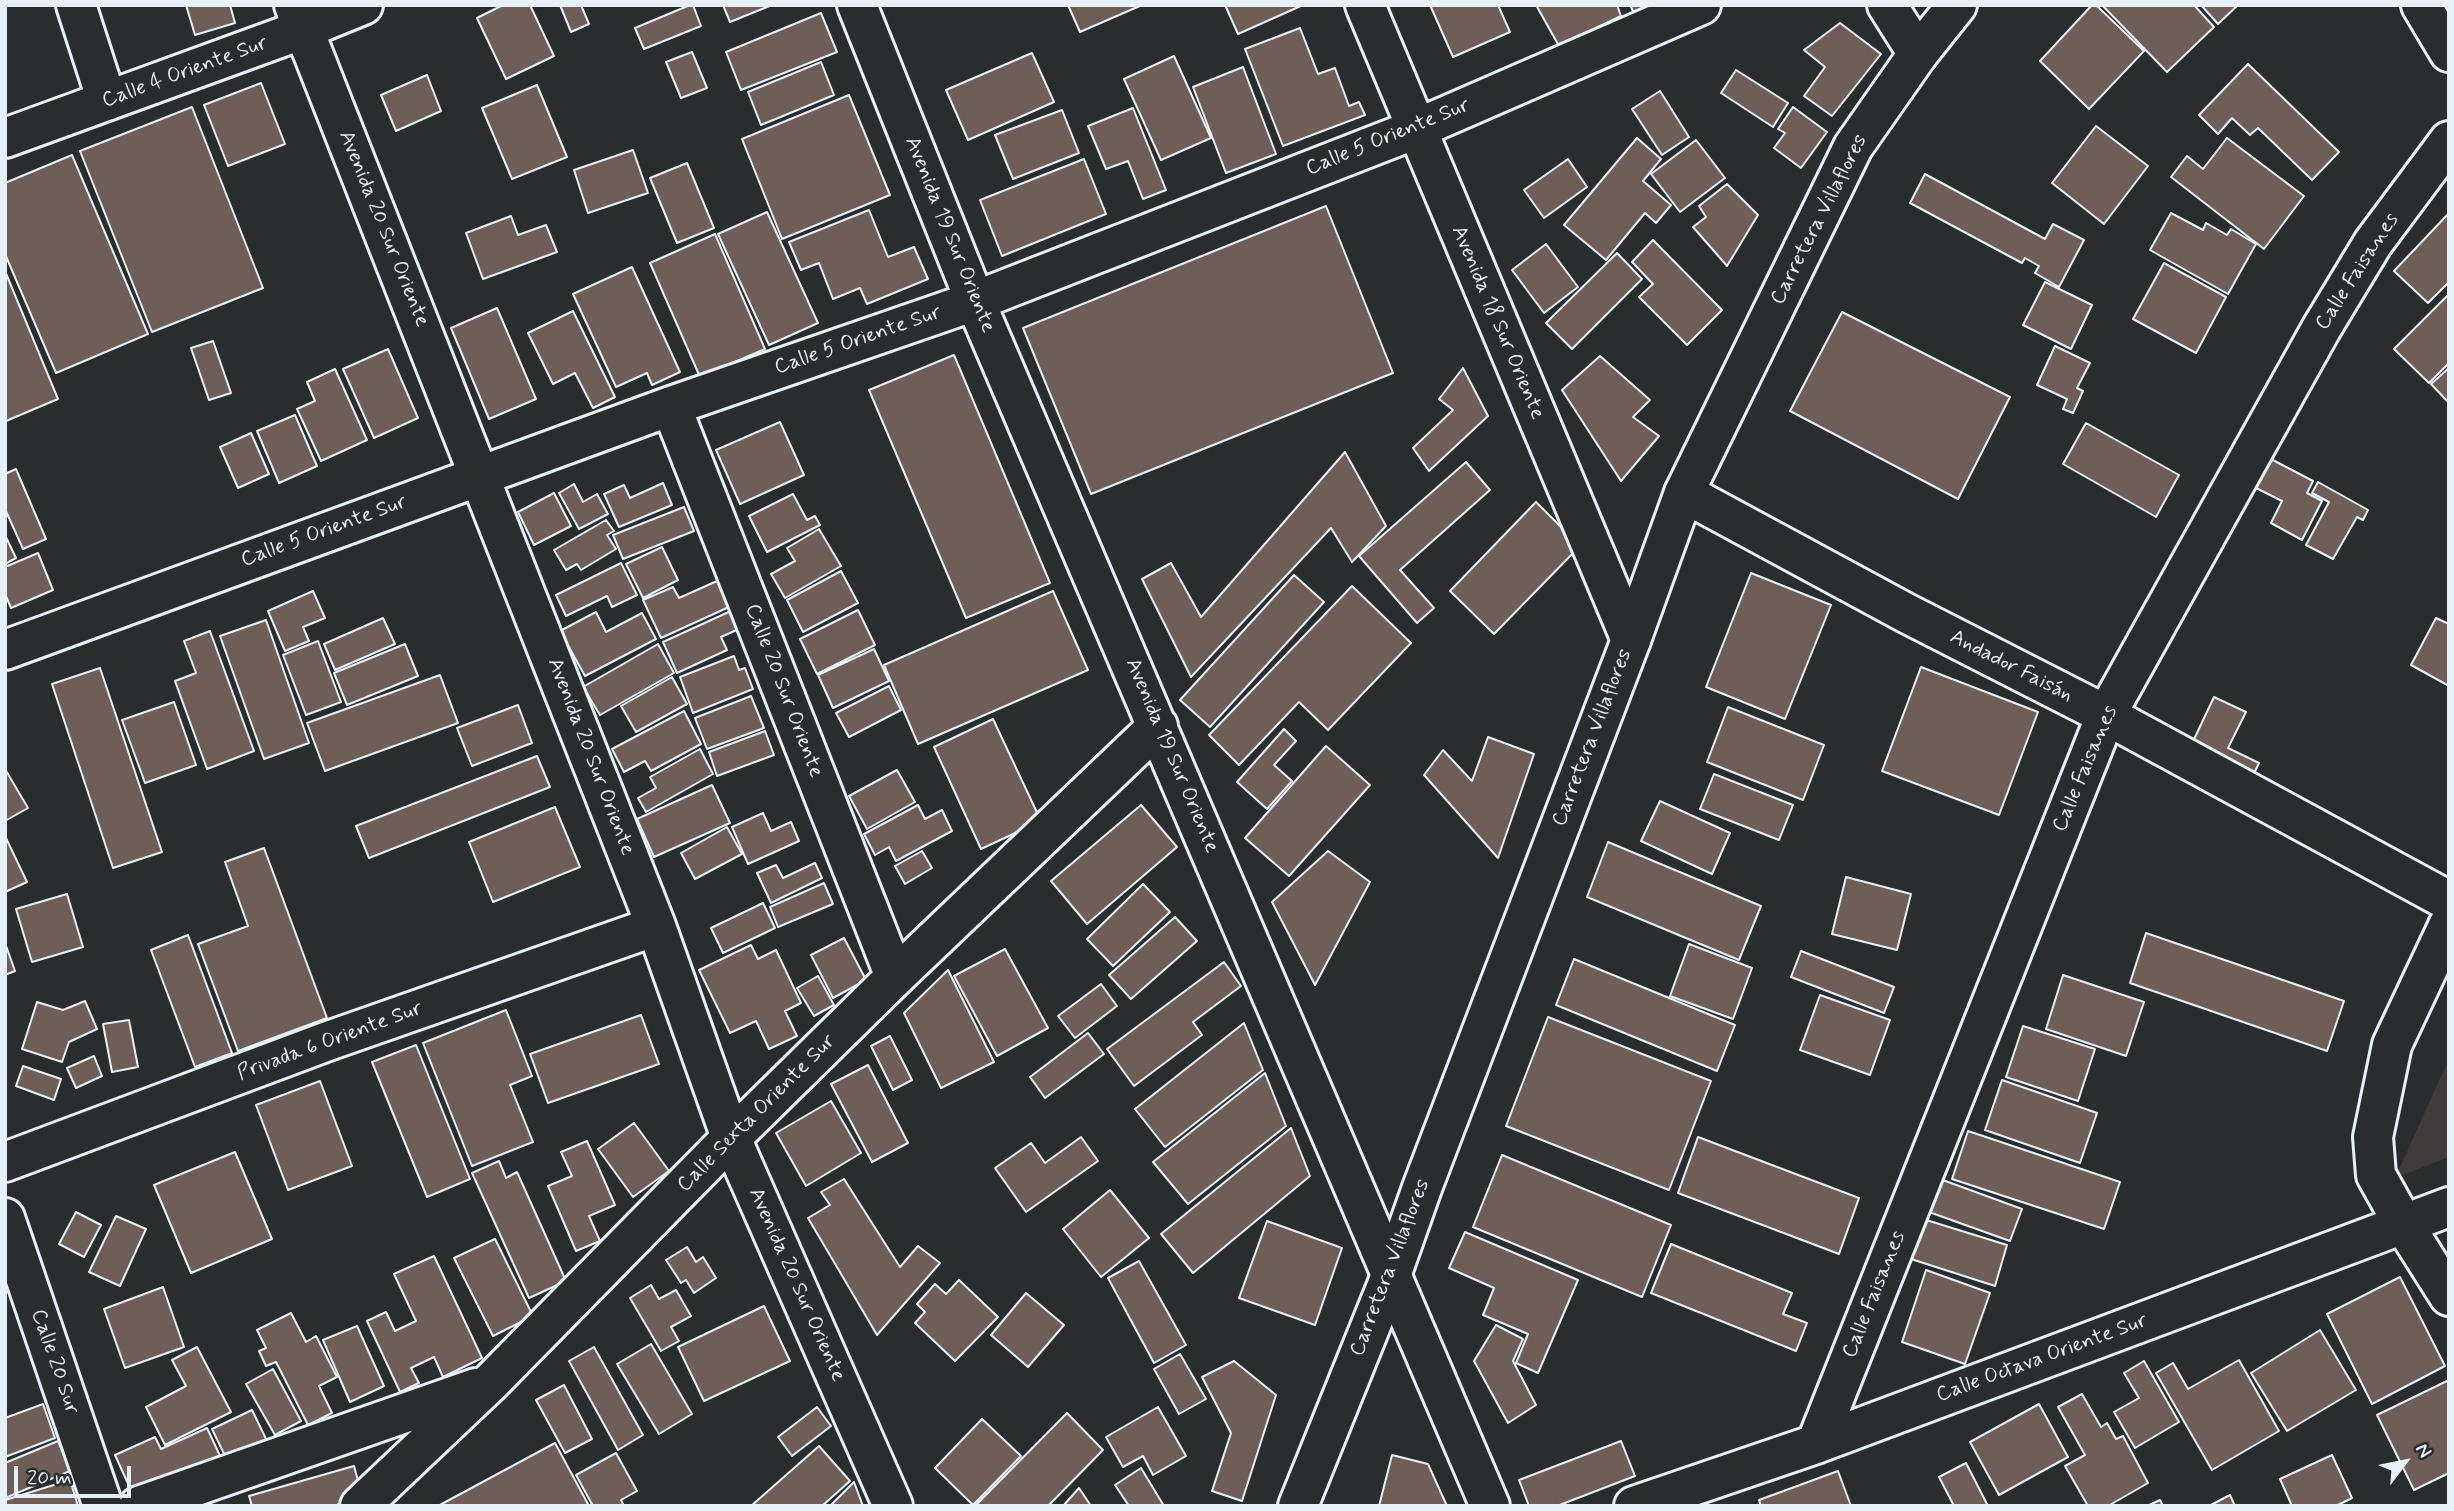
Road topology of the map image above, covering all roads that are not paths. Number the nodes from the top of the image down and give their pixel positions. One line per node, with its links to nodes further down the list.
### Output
1 (76, 5): 12 (street)
2 (363, 5): 9 (street, Calle 4 Oriente Sur)
3 (857, 5): 16 (street, Avenida 19 Sur Oriente)
4 (1365, 5): 13 (street, Avenida 18 Sur Oriente)
5 (1701, 5): 13 (street, Calle 5 Oriente Sur)
6 (1887, 5): 11 (street)
7 (1957, 5): 11 (street, Carretera Villaflores)
8 (2421, 5): 10 (street)
9 (299, 17): 12 (street, Calle 4 Oriente Sur); 18 (street, Avenida 20 Sur Oriente)
10 (2449, 52)
11 (1919, 54): 19 (street, Carretera Villaflores)
12 (107, 101): 14 (street, Calle 4 Oriente Sur)
13 (1416, 129): 16 (street, Calle 5 Oriente Sur); 20 (street, Avenida 18 Sur Oriente)
14 (5, 138)
15 (2449, 141): 22 (street, Calle Faisanes)
16 (975, 301): 17 (street, Calle 5 Oriente Sur); 23 (street, Avenida 19 Sur Oriente)
17 (671, 405): 18 (street, Calle 5 Oriente Sur); 27 (street, Calle 20 Sur Oriente)
18 (480, 475): 21 (street, Calle 5 Oriente Sur); 26 (street, Avenida 20 Sur Oriente)
19 (1684, 493): 20 (street, Carretera Villaflores); 22 (street, Andador Faisán)
20 (1631, 639): 33 (street, Carretera Villaflores)
21 (5, 650)
22 (2106, 715): 24 (street, Andador Faisán); 36 (street, Calle Faisanes)
23 (1158, 726): 27 (street, Calle Sexta Oriente Sur); 33 (street, Avenida 19 Sur Oriente)
24 (2449, 901)
25 (2449, 924): 32 (street)
26 (656, 926): 28 (street, Avenida 20 Sur Oriente); 29 (street, Privada 6 Oriente Sur)
27 (895, 977): 28 (street, Calle Sexta Oriente Sur)
28 (731, 1138): 35 (street, Calle Sexta Oriente Sur); 40 (street, Avenida 20 Sur Oriente)
29 (5, 1162)
30 (2449, 1207): 32 (street, Calle Octava Oriente Sur)
31 (5, 1218): 37 (street, Calle 20 Sur)
32 (2404, 1225): 34 (street); 36 (street, Calle Octava Oriente Sur)
33 (1392, 1273): 41 (street, Carretera Villaflores); 42 (street, Avenida 19 Sur Oriente)
34 (2449, 1296)
35 (491, 1382): 38 (street); 39 (street, Calle Sexta Oriente Sur)
36 (1816, 1444): 43 (street, Calle Octava Oriente Sur)
37 (103, 1506)
38 (139, 1506)
39 (360, 1506)
40 (893, 1506)
41 (1298, 1506)
42 (1490, 1506)
43 (1634, 1506)

